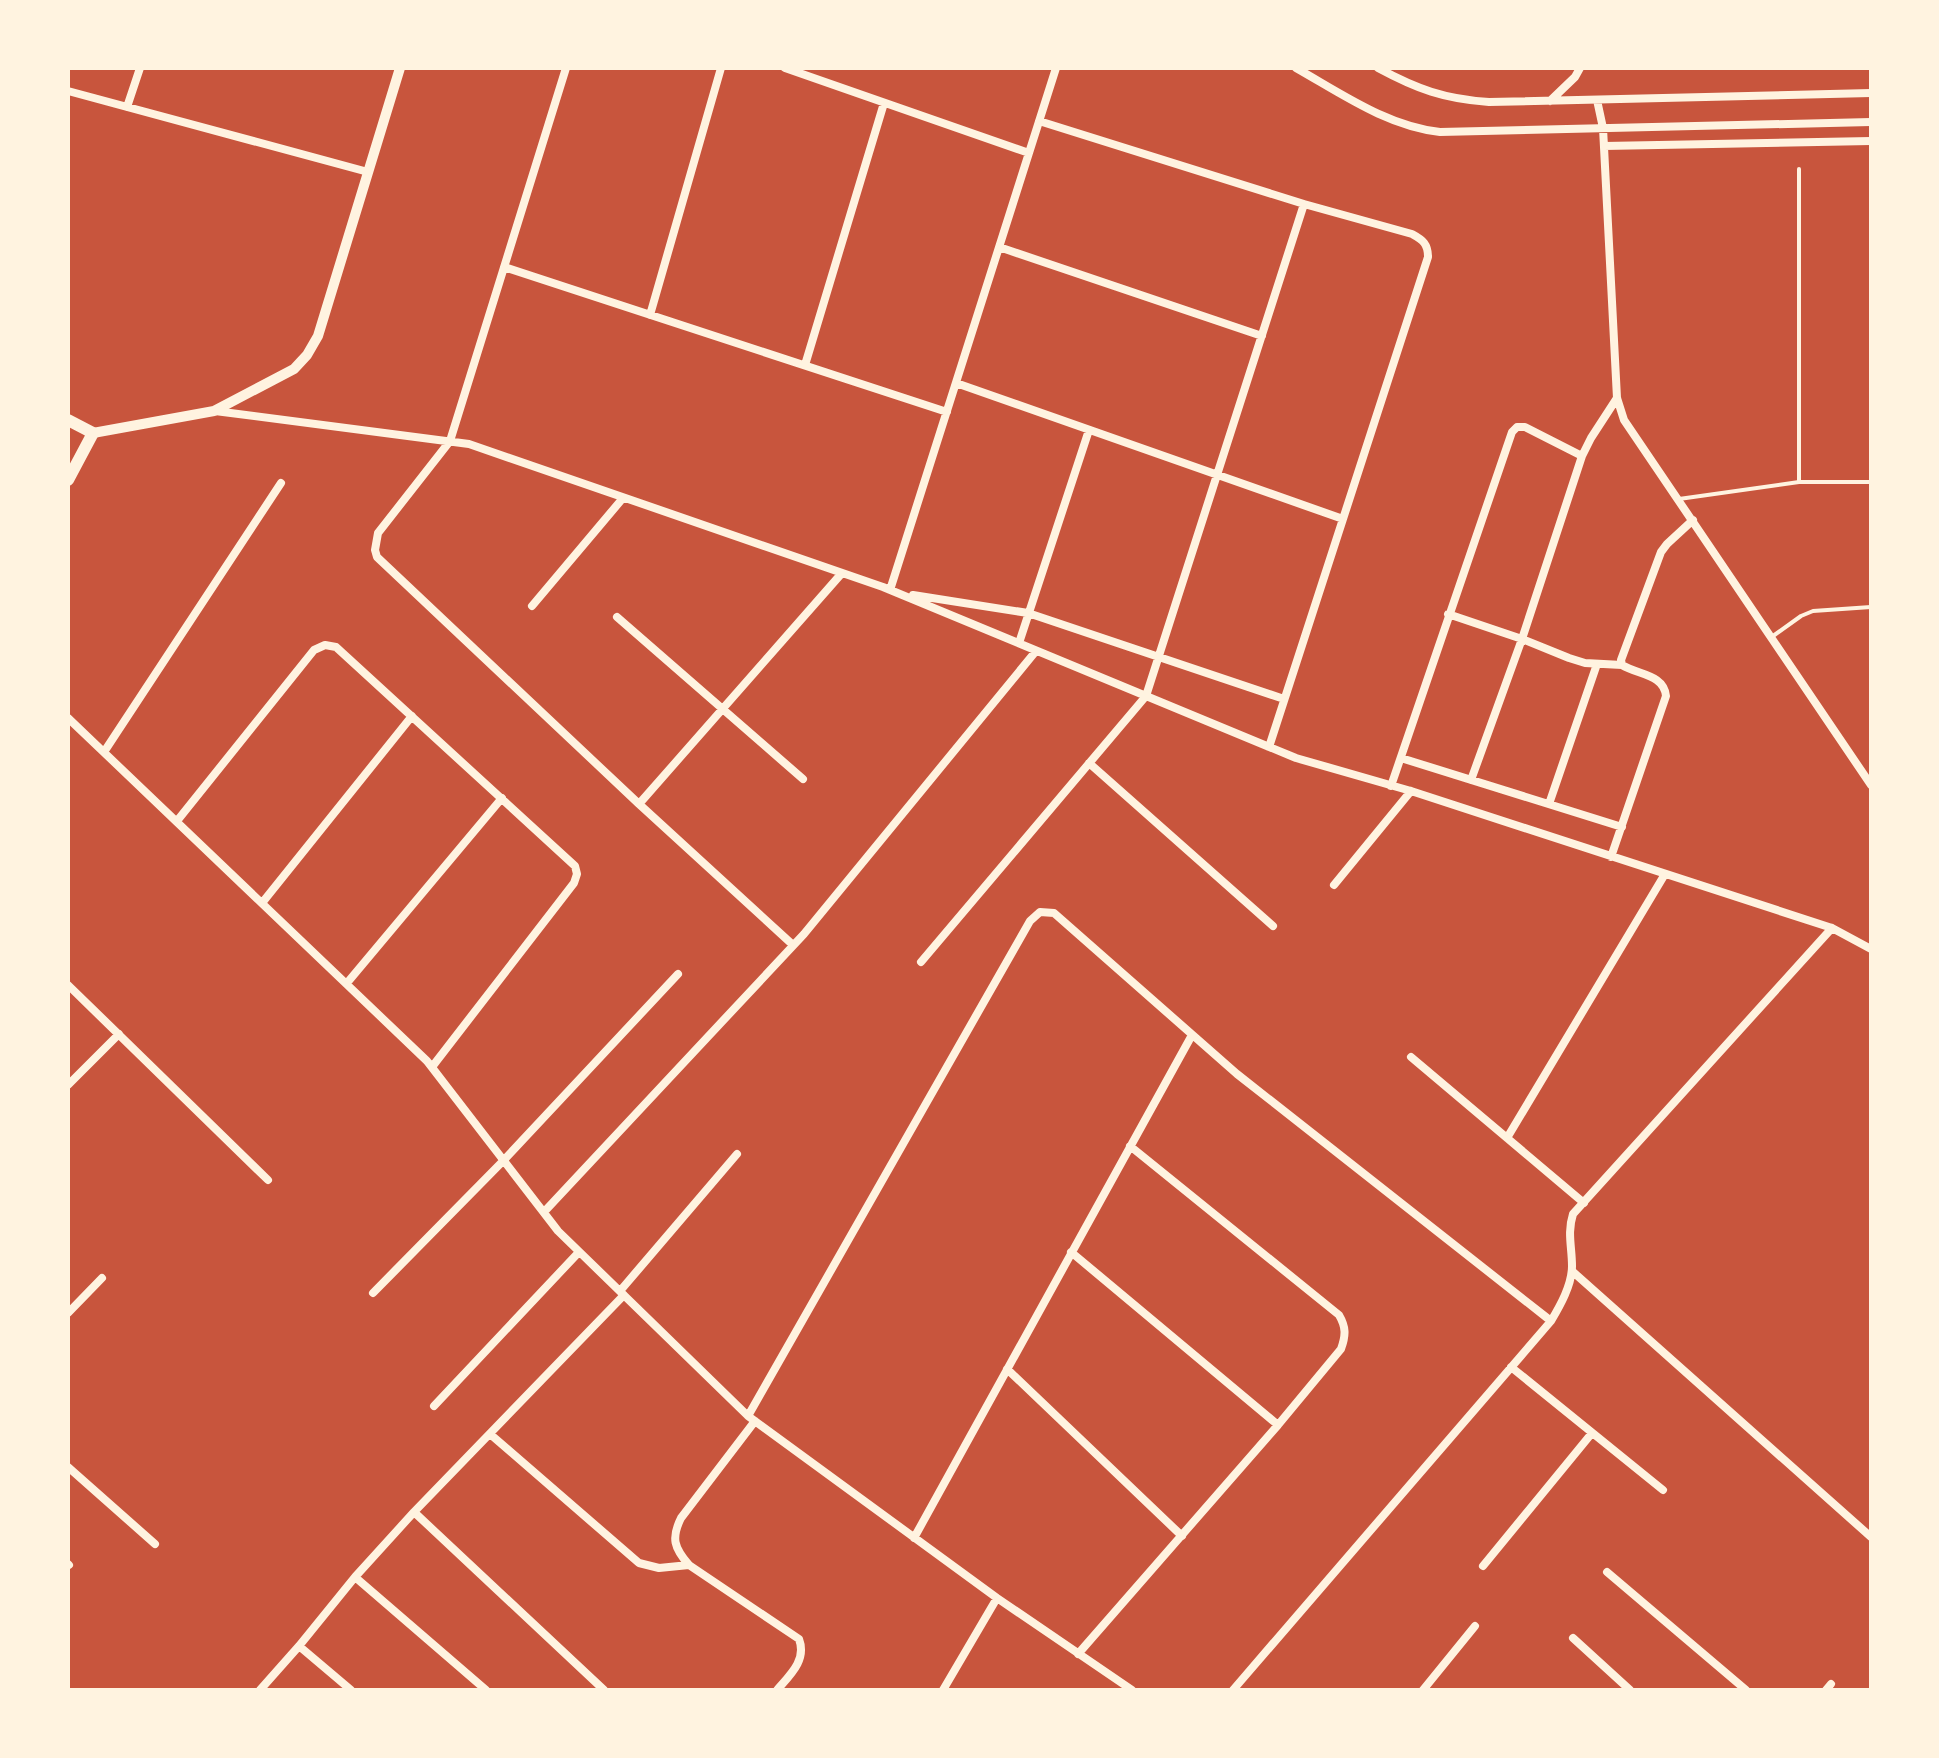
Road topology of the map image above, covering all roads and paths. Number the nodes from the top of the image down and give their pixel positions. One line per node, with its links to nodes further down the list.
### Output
1 (140, 68): 15 (street)
2 (400, 68): 23 (street)
3 (566, 68): 26 (street)
4 (721, 68): 27 (street)
5 (785, 68): 14 (street)
6 (1056, 68): 16 (street)
7 (1296, 68): 18 (street)
8 (1378, 68): 13 (street)
9 (1580, 68): 13 (street)
10 (68, 91): 15 (street)
11 (1871, 93): 12 (street)
12 (1597, 100): 13 (street); 18 (street)
13 (1549, 101)
14 (884, 103): 21 (street); 29 (street)
15 (127, 107): 23 (street)
16 (1039, 121): 21 (street); 24 (street)
17 (1871, 122): 18 (street)
18 (1603, 128): 20 (street)
19 (1871, 141): 20 (street)
20 (1604, 146): 31 (street)
21 (1029, 153): 25 (street)
22 (1799, 169): 41 (lane)
23 (368, 172): 32 (street)
24 (1304, 204): 28 (street); 46 (street)
25 (999, 247): 28 (street); 30 (street)
26 (504, 267): 27 (street); 37 (street)
27 (650, 315): 29 (street)
28 (1262, 336): 39 (street)
29 (805, 365): 33 (street)
30 (956, 383): 33 (street); 35 (street)
31 (1617, 398): 38 (street); 45 (street)
32 (214, 411): 36 (street); 37 (street)
33 (947, 412): 49 (street)
34 (68, 420): 36 (main road)
35 (1089, 430): 39 (street); 52 (street)
36 (93, 433): 40 (main road)
37 (450, 441): 44 (street); 77 (street)
38 (1582, 456): 53 (street); 56 (street)
39 (1217, 474): 46 (street); 59 (street)
40 (68, 480)
41 (1799, 482): 42 (lane); 45 (lane)
42 (1871, 482)
43 (281, 483): 68 (street)
44 (623, 498): 48 (street); 50 (street)
45 (1679, 499): 47 (street)
46 (1343, 519): 63 (street)
47 (1693, 520): 55 (street); 61 (street)
48 (842, 573): 49 (street); 64 (street)
49 (895, 592): 52 (street); 57 (street)
50 (532, 606)
51 (1871, 607): 55 (lane)
52 (1028, 613): 57 (street); 59 (street)
53 (1448, 614): 56 (street); 69 (street)
54 (617, 617): 64 (street)
55 (1772, 637): 73 (street)
56 (1522, 639): 60 (street); 72 (street)
57 (1019, 643): 58 (street)
58 (1036, 651): 62 (street); 87 (street)
59 (1159, 657): 62 (street); 63 (street)
60 (1597, 664): 61 (street); 78 (street)
61 (1622, 665): 80 (street)
62 (1146, 696): 67 (street); 70 (street)
63 (1284, 699): 67 (street)
64 (723, 709): 71 (street); 77 (street)
65 (412, 716): 76 (street); 79 (street); 84 (street)
66 (68, 718): 68 (street)
67 (1269, 747): 74 (street)
68 (104, 752): 79 (street)
69 (1401, 758): 72 (street); 74 (street)
70 (1089, 763): 85 (street); 89 (street)
71 (803, 779)
72 (1471, 780): 78 (street)
73 (1871, 785)
74 (1391, 786): 75 (street)
75 (1411, 791): 81 (street); 83 (street)
76 (502, 798): 91 (street); 96 (street)
77 (639, 804): 87 (street)
78 (1549, 804): 80 (street)
79 (177, 821): 84 (street)
80 (1622, 827): 81 (street)
81 (1611, 857): 82 (street)
82 (1665, 874): 86 (street); 98 (street)
83 (1334, 885)
84 (262, 903): 91 (street)
85 (1273, 926)
86 (1832, 928): 88 (street); 103 (street)
87 (793, 945): 104 (street)
88 (1871, 949)
89 (921, 962)
90 (678, 974): 101 (street)
91 (347, 983): 96 (street)
92 (68, 985): 93 (street)
93 (119, 1034): 97 (street); 102 (street)
94 (1192, 1035): 99 (street); 112 (street); 116 (street)
95 (1411, 1057): 98 (street)
96 (432, 1067): 101 (street)
97 (68, 1085)
98 (1507, 1138): 103 (street)
99 (1130, 1146): 106 (street); 117 (street)
100 (737, 1154): 110 (street)
101 (504, 1160): 104 (street); 109 (street)
102 (268, 1180)
103 (1584, 1203): 107 (street)
104 (544, 1212): 105 (street)
105 (579, 1252): 110 (street); 115 (street)
106 (1071, 1252): 114 (street); 117 (street)
107 (1572, 1271): 112 (street); 124 (street)
108 (102, 1278): 111 (street)
109 (373, 1293)
110 (622, 1293): 116 (street); 119 (street)
111 (68, 1313)
112 (1551, 1321): 113 (street)
113 (1511, 1367): 118 (street); 143 (street)
114 (1007, 1369): 123 (street); 125 (street)
115 (434, 1406)
116 (752, 1419): 125 (street); 127 (street)
117 (1278, 1425): 123 (street)
118 (1592, 1433): 121 (street); 128 (street)
119 (490, 1434): 122 (street); 127 (street)
120 (68, 1467): 126 (street)
121 (1663, 1490)
122 (414, 1512): 130 (street); 139 (street)
123 (1182, 1536): 135 (street)
124 (1871, 1537)
125 (914, 1538): 131 (street)
126 (155, 1544)
127 (689, 1565): 140 (street)
128 (1483, 1566)
129 (1607, 1572): 146 (street)
130 (355, 1577): 134 (street); 138 (street)
131 (997, 1598): 135 (street); 141 (street)
132 (1475, 1626): 144 (street)
133 (1573, 1638): 145 (street)
134 (299, 1646): 136 (street); 137 (street)
135 (1078, 1654): 142 (street)
136 (260, 1690)
137 (351, 1690)
138 (486, 1690)
139 (604, 1690)
140 (777, 1690)
141 (943, 1690)
142 (1132, 1690)
143 (1233, 1690)
144 (1423, 1690)
145 (1630, 1690)
146 (1746, 1690)

